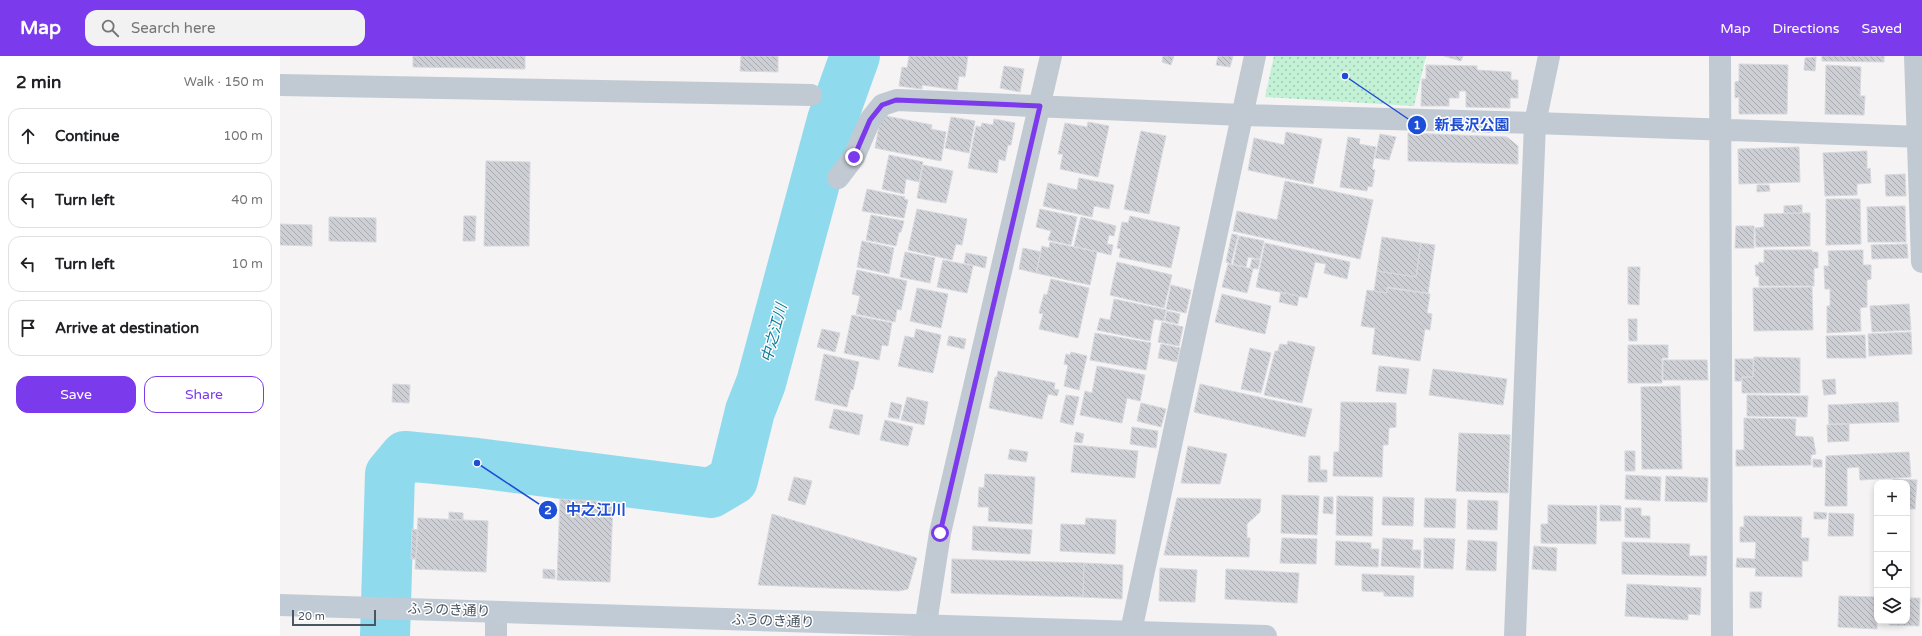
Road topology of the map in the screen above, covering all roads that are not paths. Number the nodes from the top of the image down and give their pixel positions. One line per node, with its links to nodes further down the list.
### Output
1 (1051, 56): 8 (street)
2 (1255, 56): 9 (street)
3 (1549, 56): 10 (street)
4 (1720, 56): 11 (street)
5 (1915, 56): 12 (street)
6 (280, 85): 7 (street)
7 (811, 95)
8 (1040, 106): 9 (street); 13 (street); 17 (street)
9 (1242, 115): 10 (street); 18 (street)
10 (1535, 123): 11 (street); 22 (street)
11 (1720, 130): 12 (street); 23 (street)
12 (1920, 137): 14 (street)
13 (838, 178)
14 (1922, 262)
15 (280, 605): 16 (street, ふうのき通り)
16 (496, 612): 17 (street, ふうのき通り); 20 (street)
17 (924, 631): 18 (street, ふうのき通り)
18 (1131, 631): 19 (street, ふうのき通り)
19 (1153, 634): 21 (street, ふうのき通り)
20 (496, 636)
21 (1266, 636)
22 (1515, 636)
23 (1722, 636)

